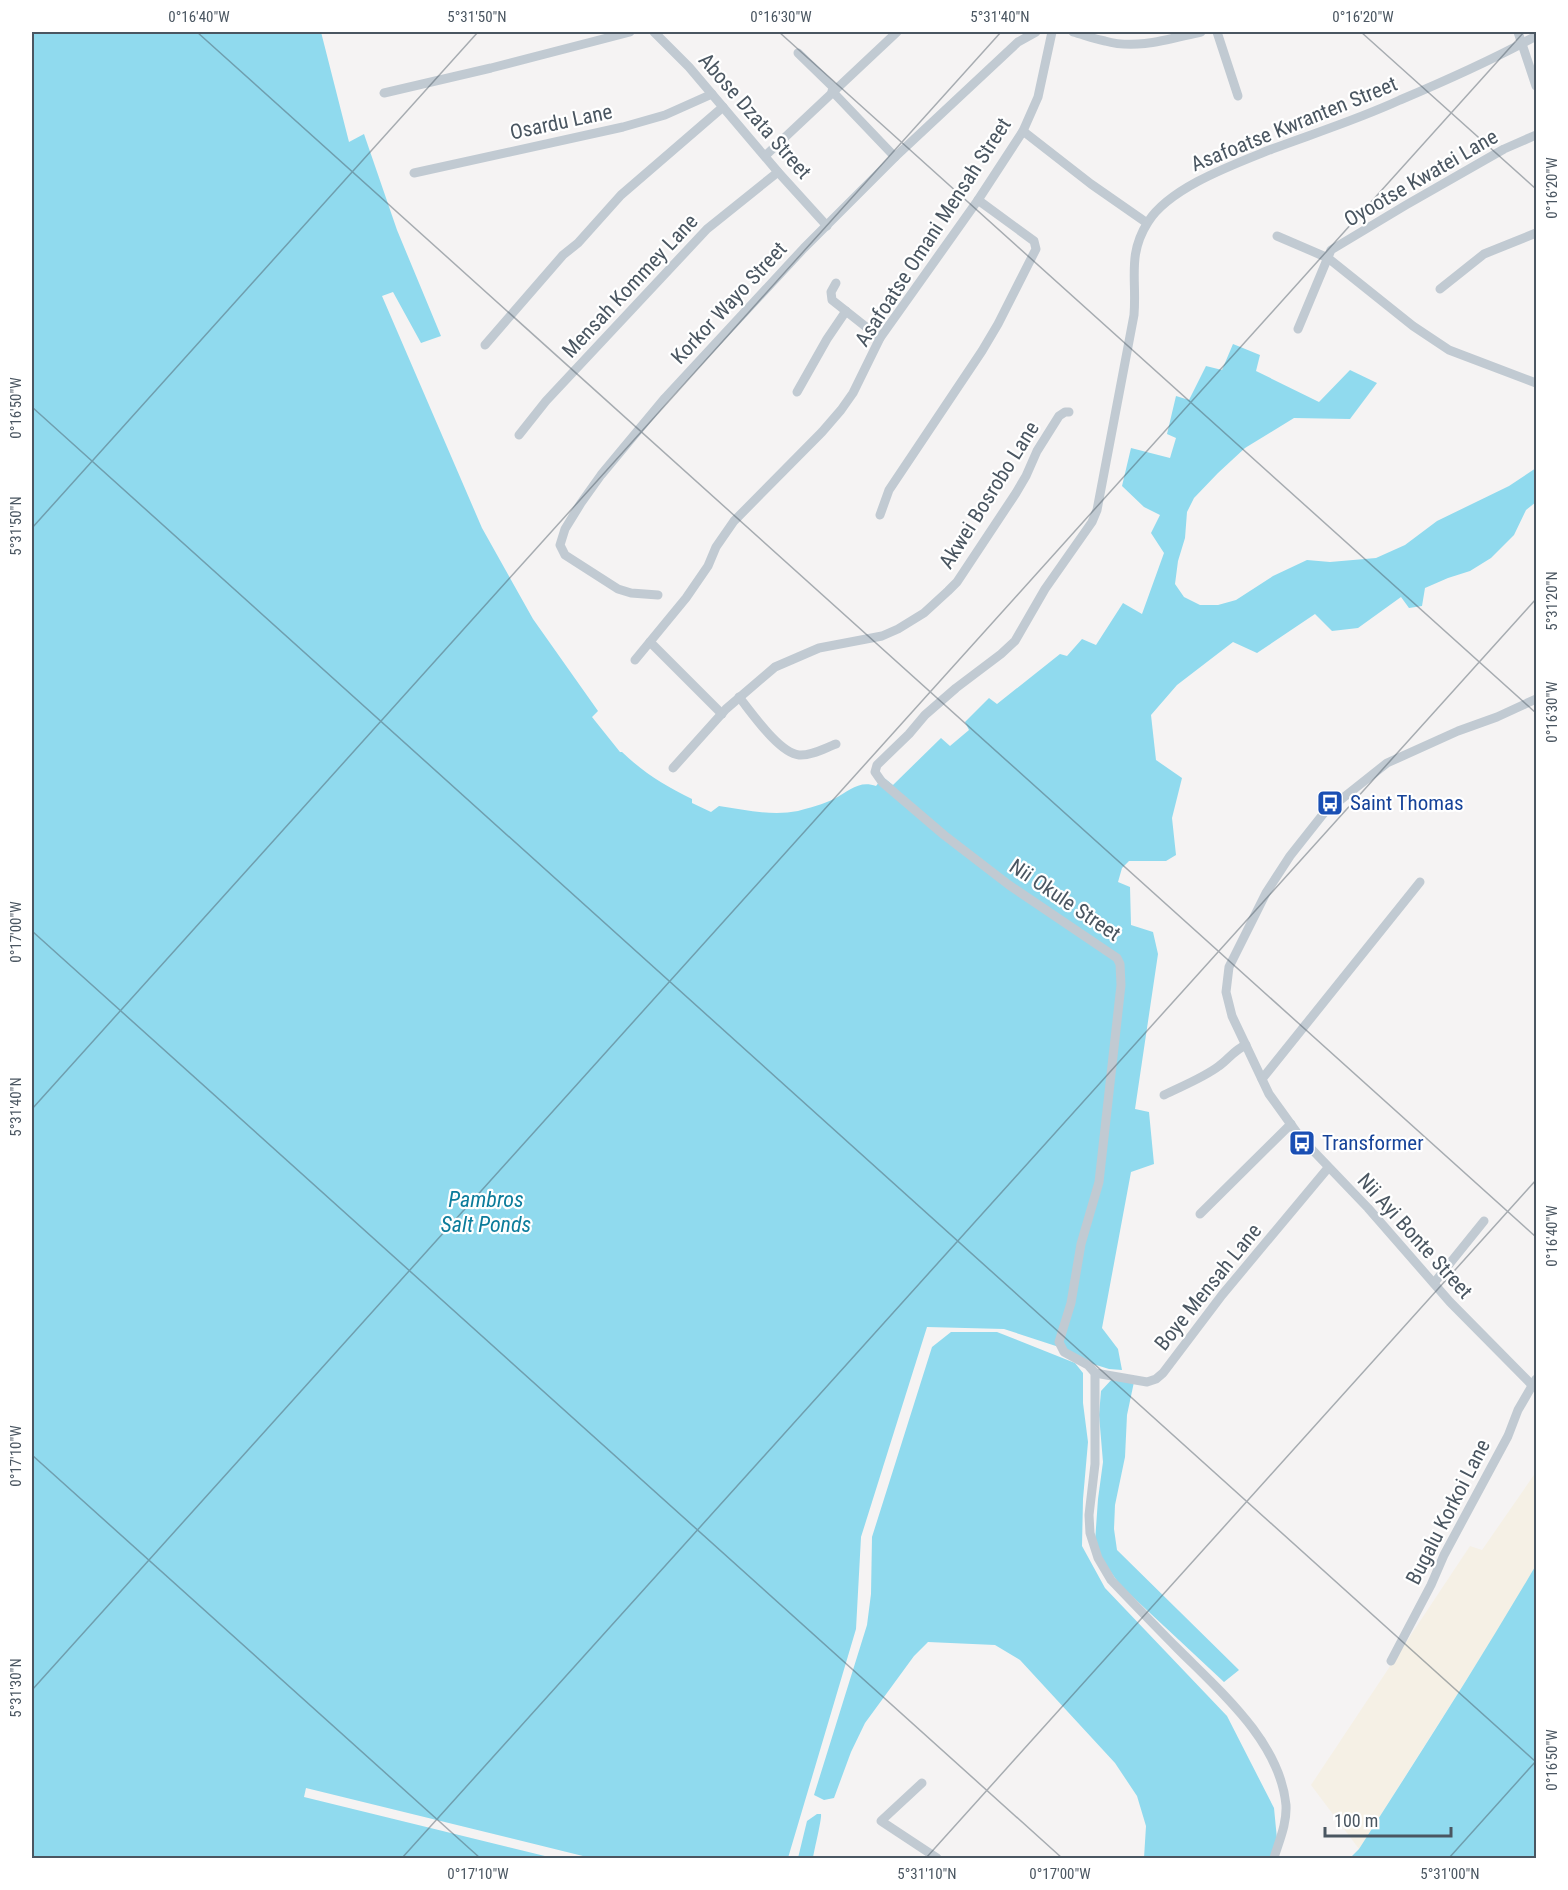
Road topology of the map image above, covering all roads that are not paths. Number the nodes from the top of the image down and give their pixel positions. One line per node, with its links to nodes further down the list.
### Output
1 (630, 32): 15 (street)
2 (654, 32): 16 (street, Abose Dzata Street)
3 (897, 32): 14 (street)
4 (1036, 32): 22 (street, Korkor Wayo Street)
5 (1052, 32): 19 (street, Asafoatse Omani Mensah Street)
6 (1073, 32): 7 (street)
7 (1201, 32)
8 (1218, 32): 17 (street)
9 (1518, 32): 11 (street)
10 (1536, 36): 11 (street, Asafoatse Kwranten Street)
11 (1523, 43): 13 (street); 26 (street, Asafoatse Kwranten Street)
12 (798, 53): 14 (street)
13 (1536, 86)
14 (833, 90): 21 (street); 22 (street)
15 (384, 93)
16 (712, 94): 18 (street, Abose Dzata Street); 24 (street, Osardu Lane)
17 (1238, 96)
18 (723, 107): 21 (street, Abose Dzata Street); 36 (street)
19 (1023, 131): 25 (street, Asafoatse Omani Mensah Street); 26 (street)
20 (1536, 135): 30 (street, Oyootse Kwatei Lane)
21 (765, 156): 23 (street, Abose Dzata Street)
22 (895, 157): 27 (street, Korkor Wayo Street)
23 (778, 172): 27 (street, Abose Dzata Street); 40 (street, Mensah Kommey Lane)
24 (414, 173)
25 (978, 200): 35 (street, Asafoatse Omani Mensah Street); 41 (street)
26 (1147, 223): 50 (street, Asafoatse Kwranten Street)
27 (827, 226): 42 (street, Korkor Wayo Street)
28 (1536, 233): 32 (street)
29 (1276, 236): 30 (street)
30 (1328, 258): 34 (street); 37 (street)
31 (836, 283): 33 (street)
32 (1440, 289)
33 (846, 311): 35 (street); 38 (street)
34 (1298, 329)
35 (880, 338): 43 (street, Asafoatse Omani Mensah Street)
36 (485, 345)
37 (1536, 383)
38 (797, 392)
39 (1069, 412): 45 (street, Akwei Bosrobo Lane)
40 (519, 435)
41 (880, 514)
42 (658, 595)
43 (650, 642): 44 (street, Asafoatse Omani Mensah Street); 47 (street)
44 (635, 660)
45 (740, 697): 47 (street, Akwei Bosrobo Lane); 48 (street)
46 (1536, 699): 52 (street, Nii Ayi Bonte Street)
47 (722, 714): 49 (street, Akwei Bosrobo Lane)
48 (836, 744)
49 (673, 768)
50 (875, 772): 60 (street, Nii Okule Street)
51 (1420, 882): 53 (street)
52 (1246, 1045): 53 (street, Nii Ayi Bonte Street); 54 (street)
53 (1262, 1079): 55 (street, Nii Ayi Bonte Street)
54 (1164, 1095)
55 (1291, 1124): 56 (street, Nii Ayi Bonte Street); 57 (street)
56 (1328, 1168): 59 (street, Nii Ayi Bonte Street); 60 (street, Boye Mensah Lane)
57 (1200, 1214)
58 (1484, 1221): 59 (street)
59 (1434, 1283): 61 (street, Nii Ayi Bonte Street)
60 (1095, 1373): 65 (street)
61 (1534, 1382): 62 (street, Bugalu Korkoi Lane)
62 (1390, 1661)
63 (922, 1783): 64 (street)
64 (937, 1858)
65 (1274, 1858)

